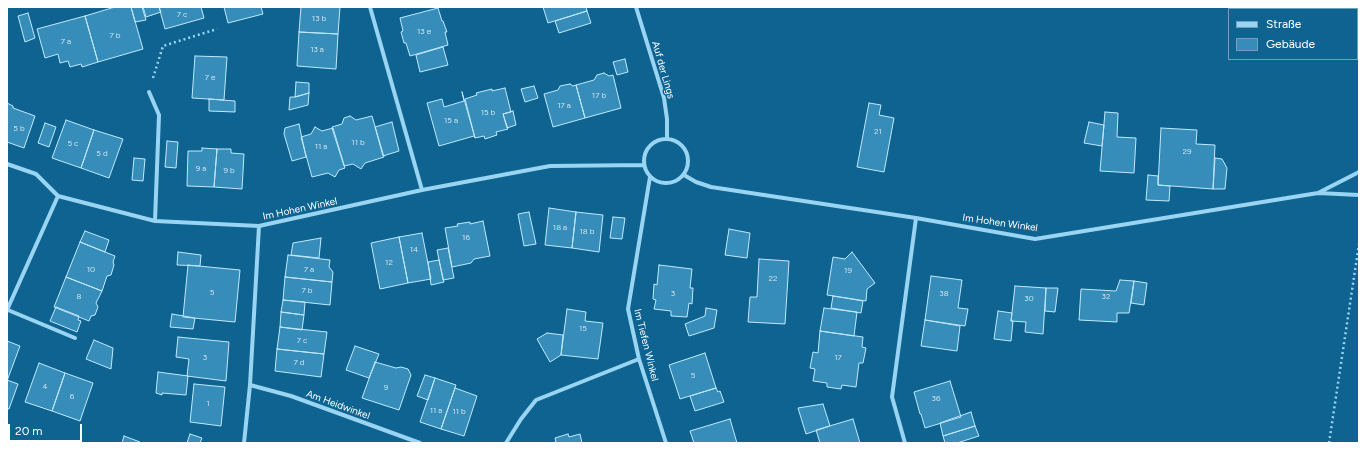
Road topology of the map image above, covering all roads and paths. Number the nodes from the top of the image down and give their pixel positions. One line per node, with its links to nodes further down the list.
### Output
1 (370, 7): 11 (street)
2 (636, 7): 5 (street, Auf der Lings)
3 (217, 29): 4 (path)
4 (149, 92): 16 (street)
5 (667, 139): 7 (street); 9 (street)
6 (7, 164): 14 (street)
7 (644, 165): 10 (street); 11 (street, Im Hohen Winkel)
8 (1359, 172): 12 (street, Im Hohen Winkel)
9 (684, 175): 10 (street); 15 (street, Im Hohen Winkel)
10 (650, 177): 21 (street, Im Tiefen Winkel)
11 (422, 190): 17 (street, Im Hohen Winkel)
12 (1318, 193): 13 (street); 15 (street, Im Hohen Winkel)
13 (1359, 195)
14 (58, 196): 16 (street, Im Hohen Winkel); 19 (street)
15 (916, 218): 27 (street)
16 (155, 220): 17 (street, Im Hohen Winkel)
17 (259, 226): 22 (street)
18 (1359, 244): 28 (path)
19 (7, 310): 20 (street)
20 (75, 338)
21 (639, 359): 25 (street); 26 (street, Im Tiefen Winkel)
22 (250, 385): 23 (street); 24 (street, Am Heidwinkel)
23 (244, 443)
24 (420, 443)
25 (506, 443)
26 (666, 443)
27 (905, 443)
28 (1330, 443)

